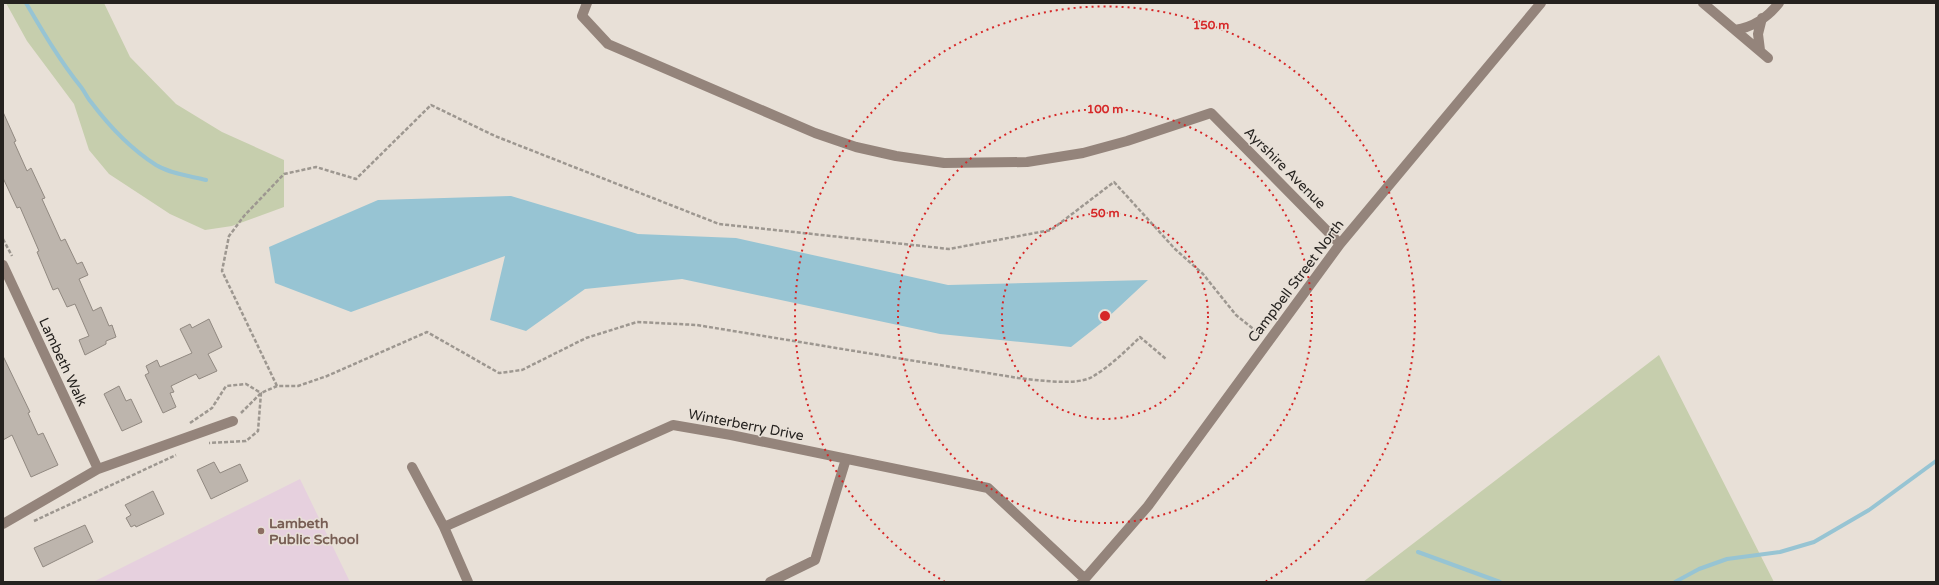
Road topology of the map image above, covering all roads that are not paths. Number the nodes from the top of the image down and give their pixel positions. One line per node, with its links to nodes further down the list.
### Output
1 (587, 3): 9 (street, Ayrshire Avenue)
2 (1541, 3): 9 (street, Campbell Street North)
3 (1703, 3): 6 (street)
4 (1779, 3): 5 (street)
5 (1762, 18): 6 (street); 7 (street)
6 (1735, 30): 7 (street)
7 (1760, 50): 8 (street)
8 (1768, 58)
9 (1340, 244): 17 (street, Campbell Street North)
10 (3, 265): 14 (street, Lambeth Walk)
11 (233, 421): 14 (street)
12 (846, 459): 16 (street, Winterberry Drive); 17 (street, Winterberry Drive); 19 (street)
13 (412, 467): 16 (street)
14 (98, 469): 15 (street)
15 (3, 524)
16 (444, 527): 18 (street)
17 (1083, 580)
18 (468, 582)
19 (770, 582)

